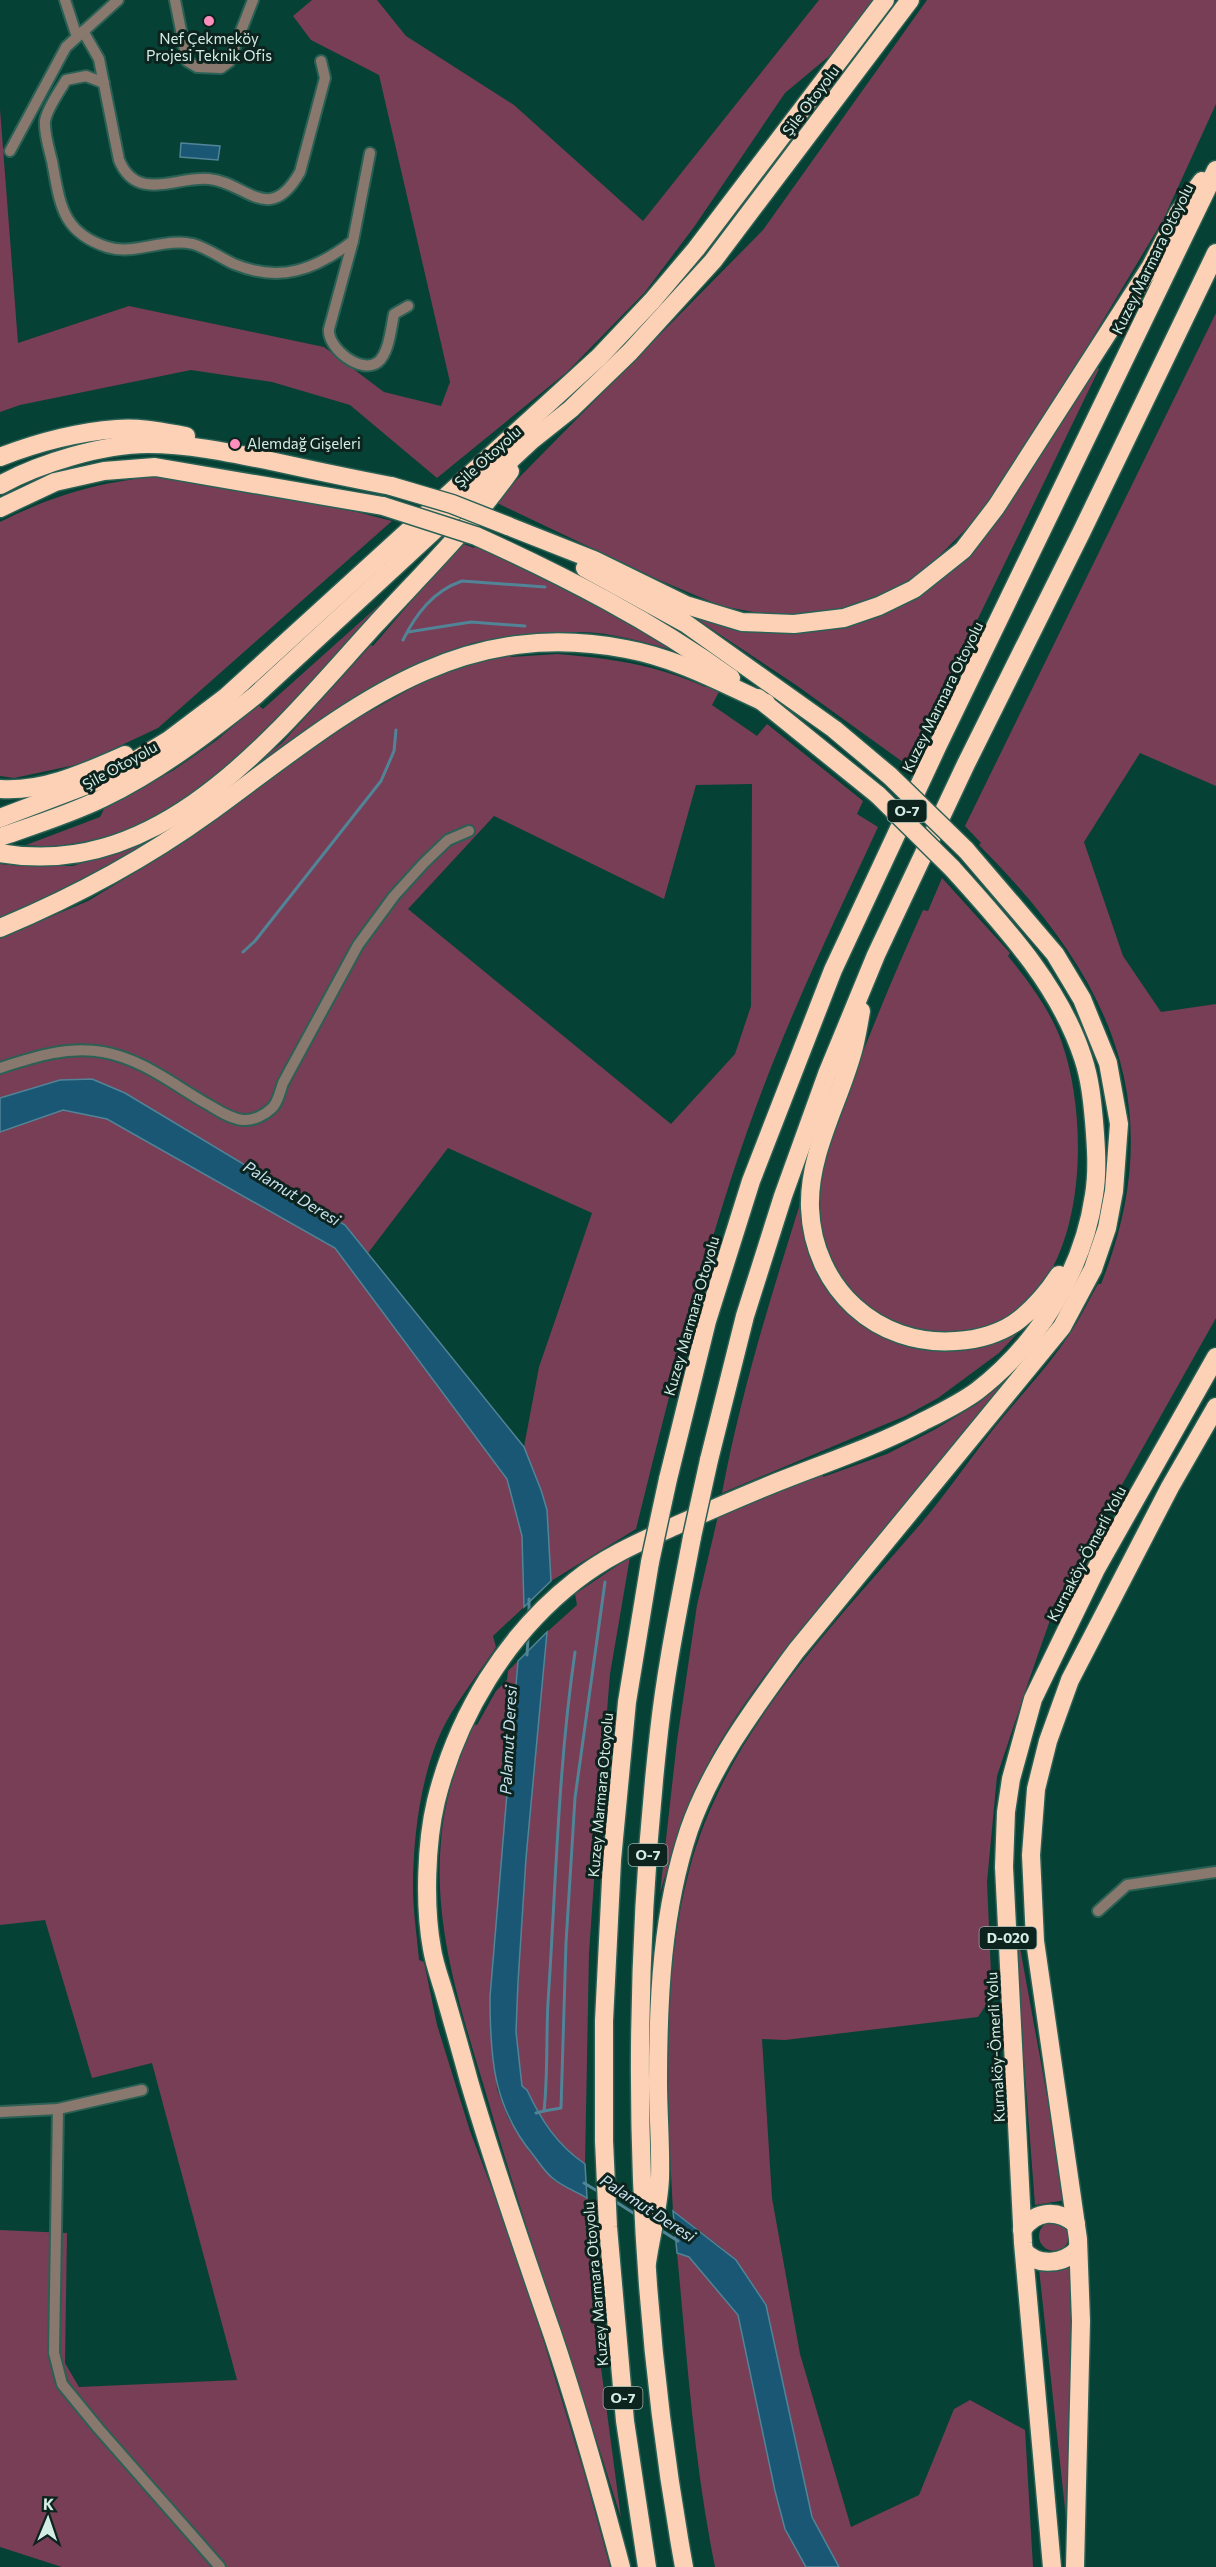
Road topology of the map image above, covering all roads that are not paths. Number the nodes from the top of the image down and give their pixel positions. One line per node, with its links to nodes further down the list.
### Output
1 (65, 0): 7 (street)
2 (118, 0): 7 (street)
3 (175, 0): 4 (street)
4 (252, 0)
5 (885, 0): 23 (highway, Şile Otoyolu)
6 (910, 0): 17 (highway, Şile Otoyolu)
7 (80, 34): 9 (street); 10 (street)
8 (321, 61): 9 (street)
9 (104, 83): 14 (street)
10 (10, 151)
11 (370, 153): 14 (street)
12 (1216, 162): 22 (highway)
13 (1216, 170): 48 (highway, Kuzey Marmara Otoyolu / O-7, bridge)
14 (353, 241): 16 (street)
15 (1216, 253): 31 (highway, O-7)
16 (408, 306)
17 (532, 440): 28 (highway, Şile Otoyolu); 29 (highway)
18 (0, 457): 20 (highway)
19 (0, 485): 20 (highway)
20 (391, 486): 22 (highway, bridge)
21 (0, 508): 24 (highway, bridge)
22 (508, 526): 45 (highway, bridge)
23 (226, 697): 25 (highway); 26 (highway, Şile Otoyolu)
24 (766, 703): 30 (highway); 33 (highway, bridge)
25 (0, 789)
26 (0, 818)
27 (469, 831): 32 (street)
28 (0, 837)
29 (0, 853)
30 (0, 928)
31 (876, 955): 33 (highway); 45 (highway, O-7, bridge)
32 (0, 1068)
33 (1089, 1221): 47 (highway)
34 (1216, 1357): 42 (highway, Kurnaköy-Ömerli Yolu / D-020)
35 (1216, 1407): 41 (highway, D-020)
36 (1216, 1872): 37 (street)
37 (1098, 1911)
38 (142, 2090): 39 (street)
39 (58, 2109): 40 (street); 46 (street)
40 (0, 2112)
41 (1076, 2223): 42 (highway); 43 (highway, D-020)
42 (1023, 2230): 44 (highway, Kurnaköy-Ömerli Yolu / D-020)
43 (1078, 2250): 44 (highway); 51 (highway, D-020)
44 (1024, 2251): 50 (highway, Kurnaköy-Ömerli Yolu / D-020)
45 (647, 2264): 49 (highway, O-7)
46 (220, 2567)
47 (621, 2567)
48 (647, 2567)
49 (684, 2567)
50 (1052, 2567)
51 (1075, 2567)

